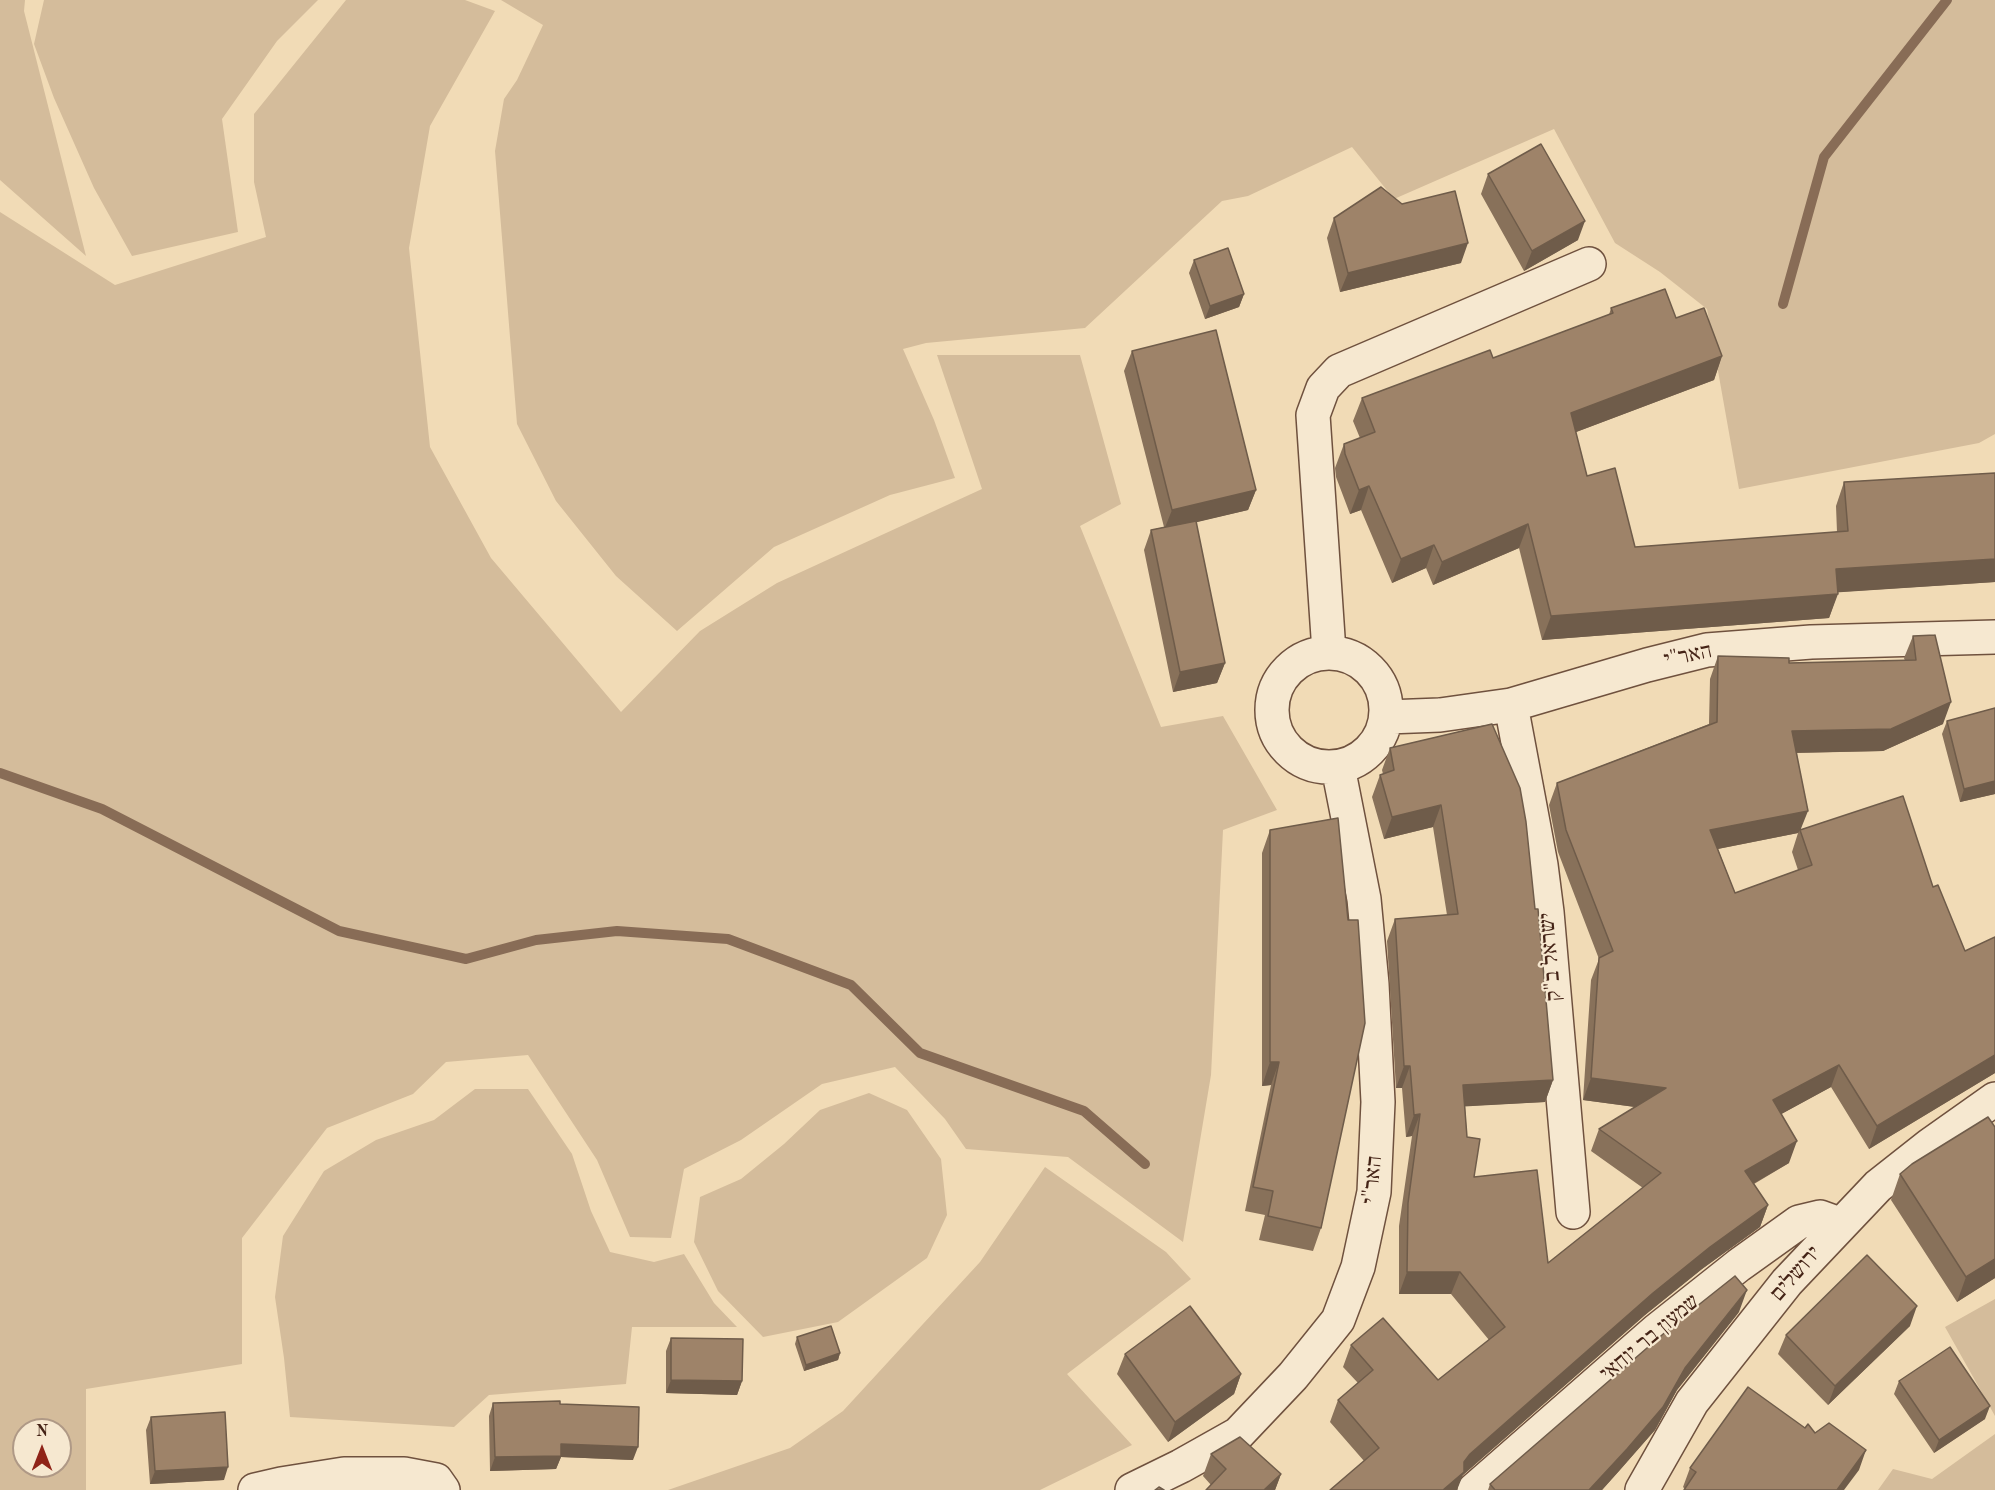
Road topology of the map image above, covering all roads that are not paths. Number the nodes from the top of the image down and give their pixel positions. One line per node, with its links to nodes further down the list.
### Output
1 (1589, 264): 3 (street)
2 (1995, 637): 4 (street, האר"י)
3 (1329, 652): 5 (street); 6 (street)
4 (1511, 705): 5 (street, האר"י); 8 (street, ישראל ב"ק)
5 (1387, 717): 6 (street)
6 (1338, 767): 12 (street, האר"י)
7 (1995, 1099): 9 (street, ירושלים)
8 (1574, 1212)
9 (1837, 1228): 13 (street, שמעון בר יוחאי); 14 (street, ירושלים)
10 (255, 1490): 11 (street)
11 (443, 1490)
12 (1132, 1490)
13 (1474, 1490)
14 (1642, 1490)

